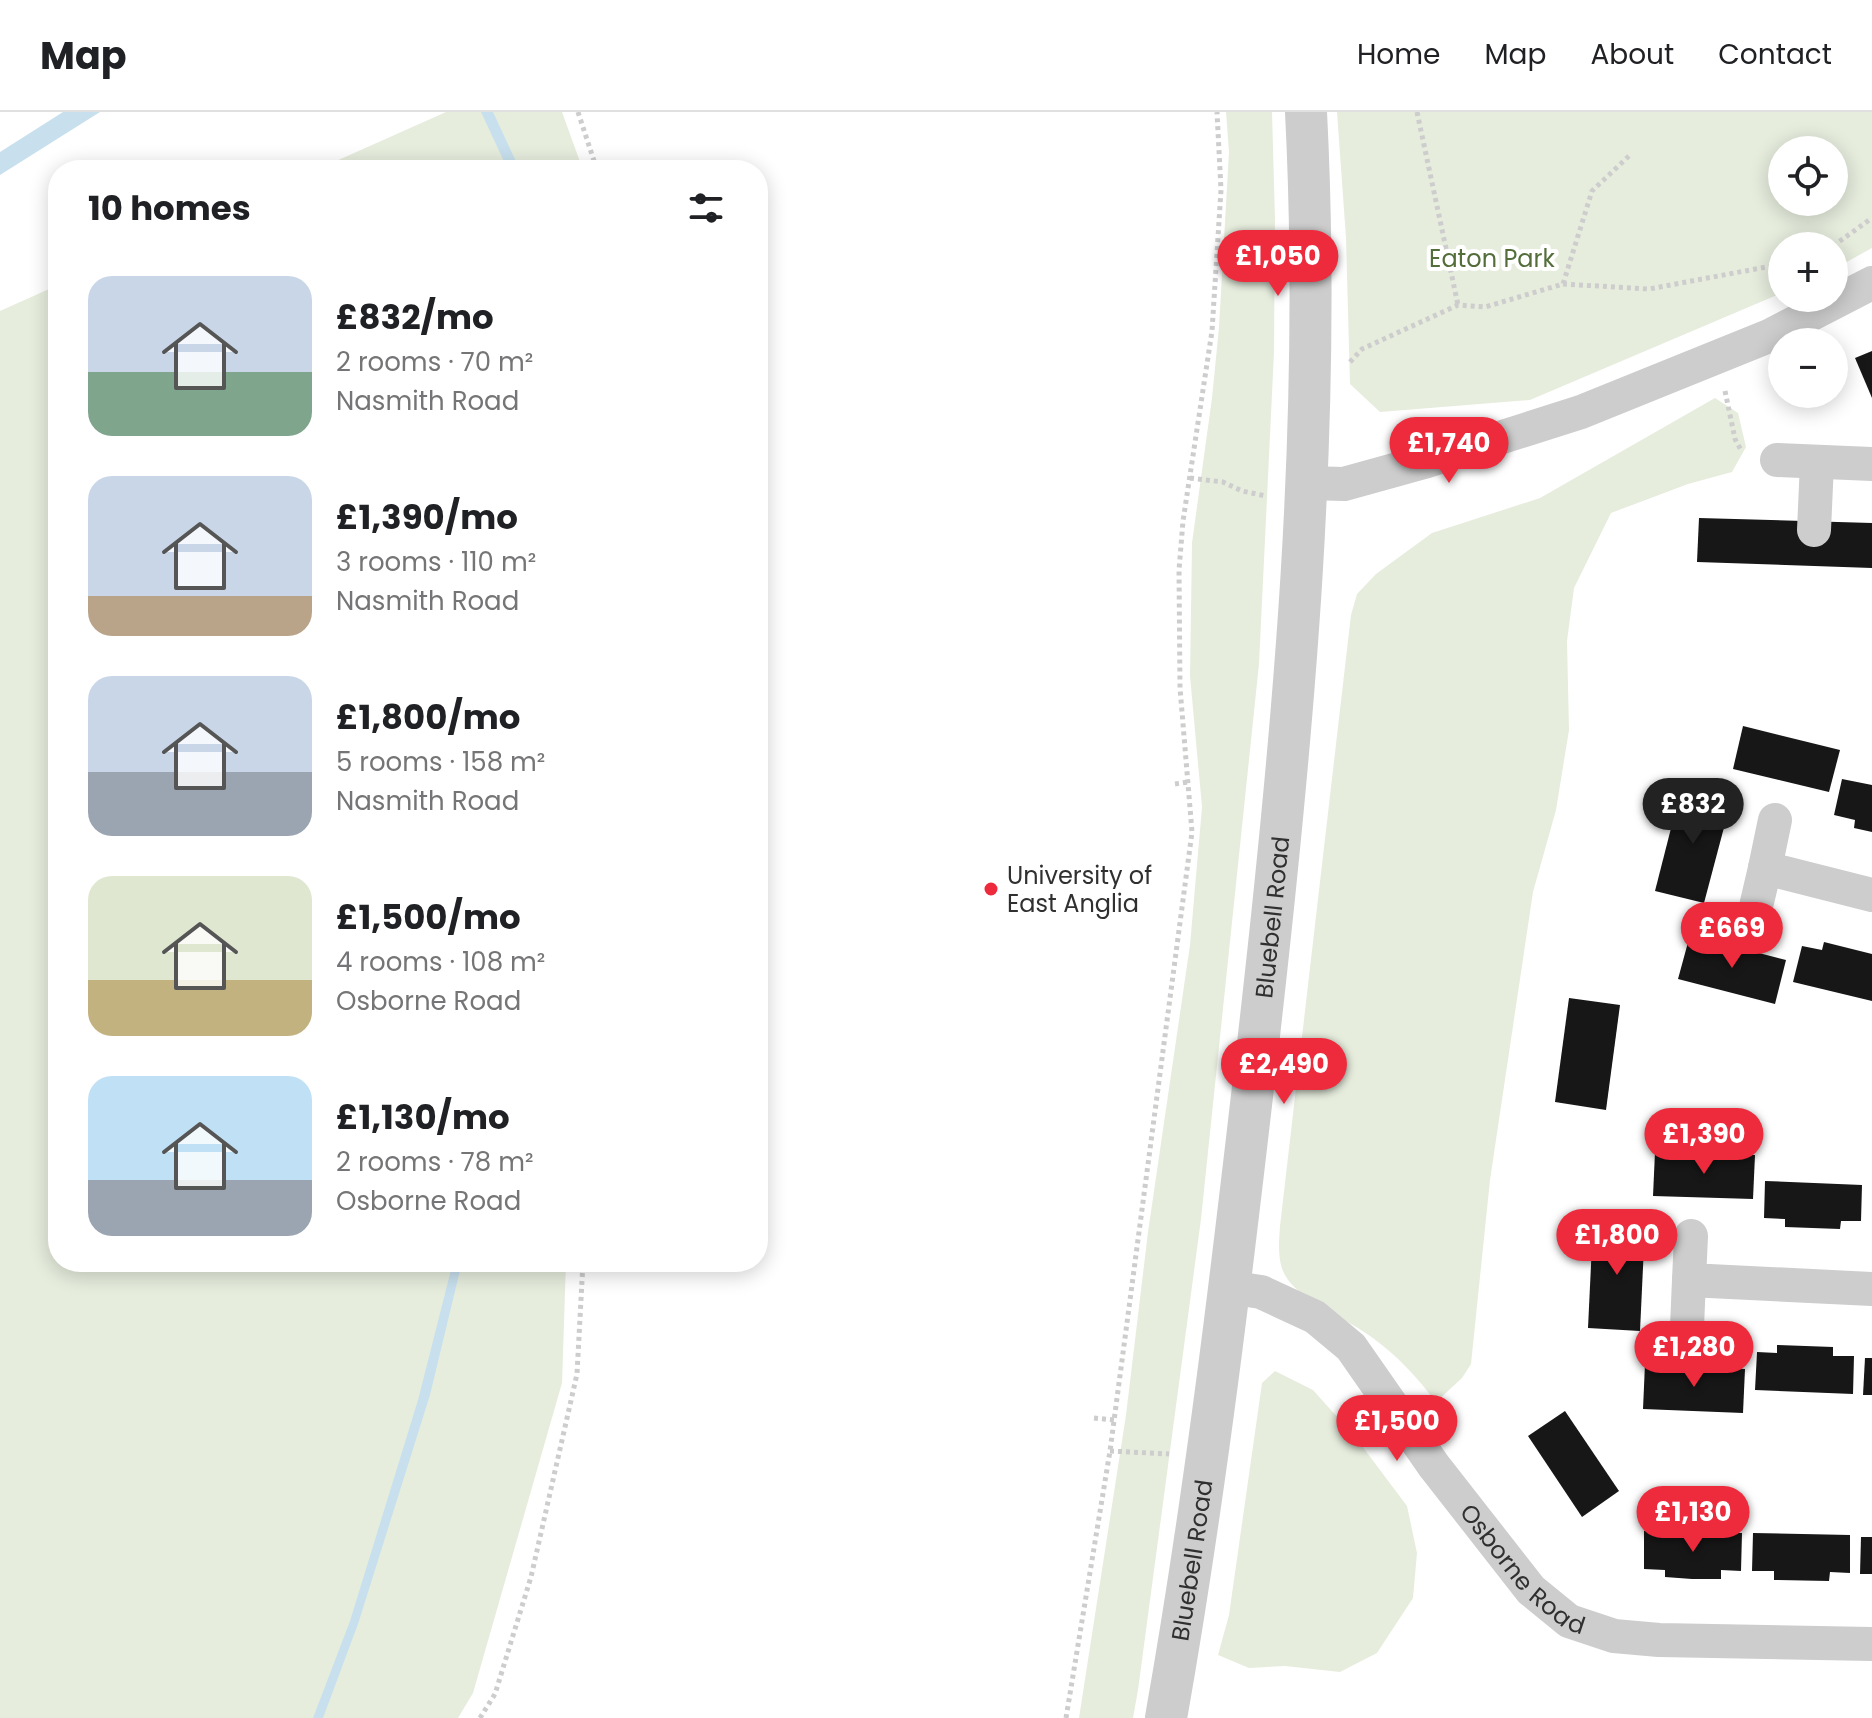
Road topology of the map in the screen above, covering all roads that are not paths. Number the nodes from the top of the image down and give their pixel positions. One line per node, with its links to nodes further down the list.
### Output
1 (1306, 112): 6 (street, Bluebell Road)
2 (1872, 283): 6 (street)
3 (1777, 460): 4 (street)
4 (1817, 463): 5 (street); 7 (street)
5 (1872, 464)
6 (1307, 483): 14 (street, Bluebell Road)
7 (1814, 530)
8 (1775, 820): 9 (street)
9 (1765, 868): 10 (street); 11 (street)
10 (1872, 895)
11 (1754, 915)
12 (1691, 1236): 13 (street)
13 (1689, 1280): 15 (street); 16 (street)
14 (1228, 1287): 17 (street, Osborne Road); 18 (street, Bluebell Road)
15 (1872, 1289)
16 (1687, 1327)
17 (1872, 1644)
18 (1166, 1718)

